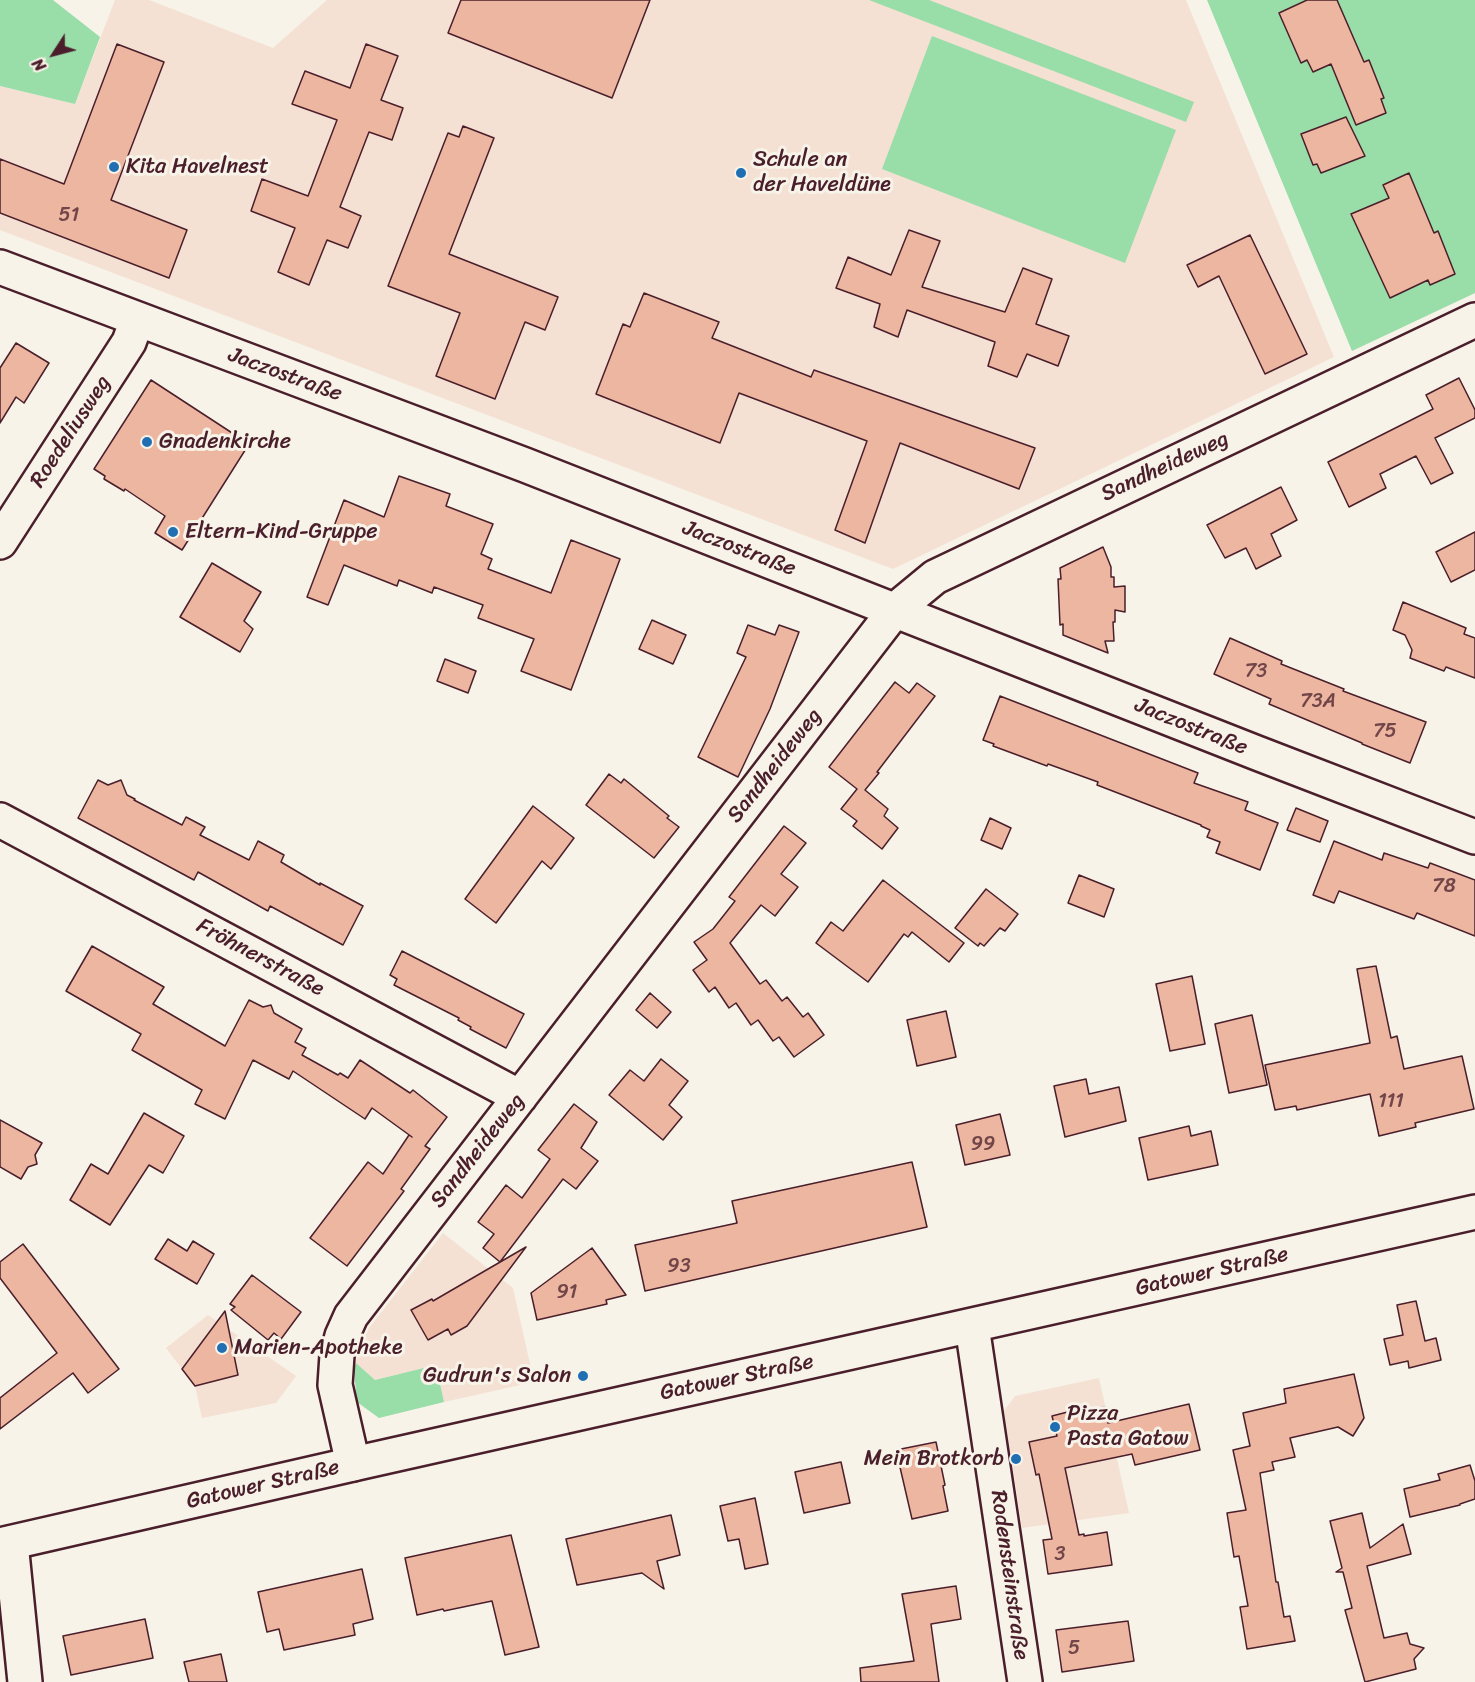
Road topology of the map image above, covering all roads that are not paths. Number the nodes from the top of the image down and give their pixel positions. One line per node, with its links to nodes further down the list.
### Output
1 (0, 267): 2 (street, Jaczostraße)
2 (137, 320): 4 (street, Roedeliusweg); 5 (street, Jaczostraße)
3 (1475, 320): 5 (street, Sandheideweg)
4 (0, 542)
5 (896, 610): 7 (street, Jaczostraße); 8 (street, Sandheideweg)
6 (0, 820): 8 (street, Fröhnerstraße)
7 (1475, 837)
8 (520, 1097): 11 (street, Sandheideweg)
9 (1475, 1212): 10 (street, Gatower Straße)
10 (972, 1326): 11 (street, Gatower Straße); 14 (street, Rodensteinstraße)
11 (353, 1464): 12 (street, Gatower Straße)
12 (5, 1544): 13 (street)
13 (25, 1682)
14 (1024, 1682)

